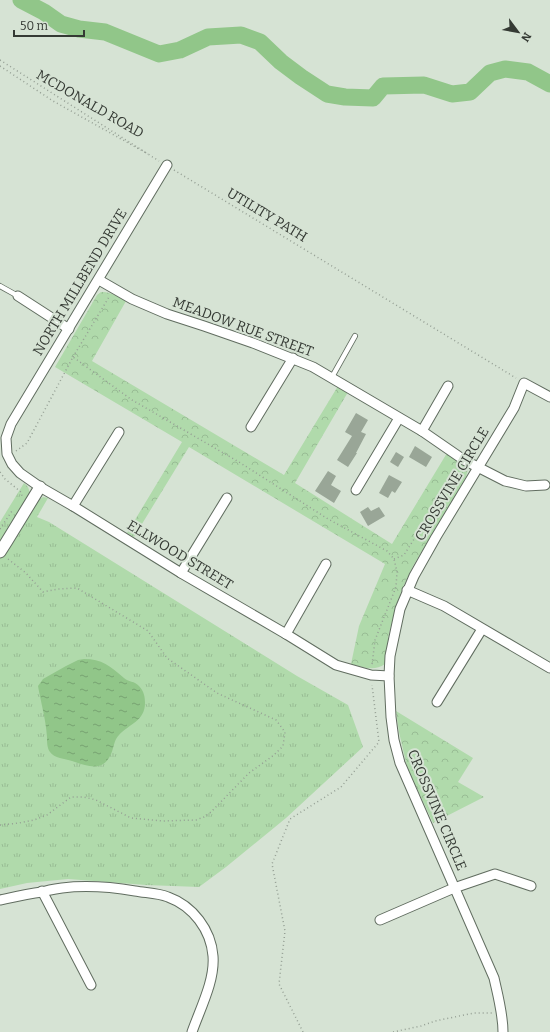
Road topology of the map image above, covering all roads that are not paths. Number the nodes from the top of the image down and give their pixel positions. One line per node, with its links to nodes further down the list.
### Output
1 (167, 165): 2 (street, NORTH MILLBEND DRIVE)
2 (99, 280): 5 (street, NORTH MILLBEND DRIVE); 7 (street, MEADOW RUE STREET)
3 (0, 286): 4 (lane)
4 (18, 296): 5 (street)
5 (69, 329): 11 (street, NORTH MILLBEND DRIVE)
6 (355, 336): 8 (lane)
7 (293, 358): 8 (street, MEADOW RUE STREET); 13 (street)
8 (332, 377): 12 (street, MEADOW RUE STREET)
9 (448, 386): 14 (street)
10 (550, 397): 16 (street, CROSSVINE CIRCLE)
11 (18, 414): 18 (street, ELLWOOD STREET)
12 (399, 418): 14 (street, MEADOW RUE STREET); 19 (street)
13 (251, 427)
14 (422, 431): 16 (street, MEADOW RUE STREET)
15 (119, 432): 21 (street)
16 (478, 468): 17 (street, MEADOW RUE STREET); 25 (street, CROSSVINE CIRCLE)
17 (545, 484)
18 (40, 486): 21 (street, ELLWOOD STREET); 22 (street)
19 (356, 490)
20 (227, 498): 24 (street)
21 (73, 506): 24 (street, ELLWOOD STREET)
22 (3, 554)
23 (326, 564): 27 (street)
24 (181, 573): 27 (street, ELLWOOD STREET)
25 (407, 590): 26 (street); 29 (street, CROSSVINE CIRCLE)
26 (482, 629): 28 (street); 30 (street)
27 (286, 634): 29 (street, ELLWOOD STREET)
28 (550, 668)
29 (389, 676): 32 (street, CROSSVINE CIRCLE)
30 (437, 702)
31 (531, 886): 32 (street)
32 (454, 888): 35 (street); 38 (street, CROSSVINE CIRCLE)
33 (42, 892): 34 (street); 36 (street); 37 (street)
34 (0, 900)
35 (380, 920)
36 (91, 985)
37 (192, 1032)
38 (503, 1032)

